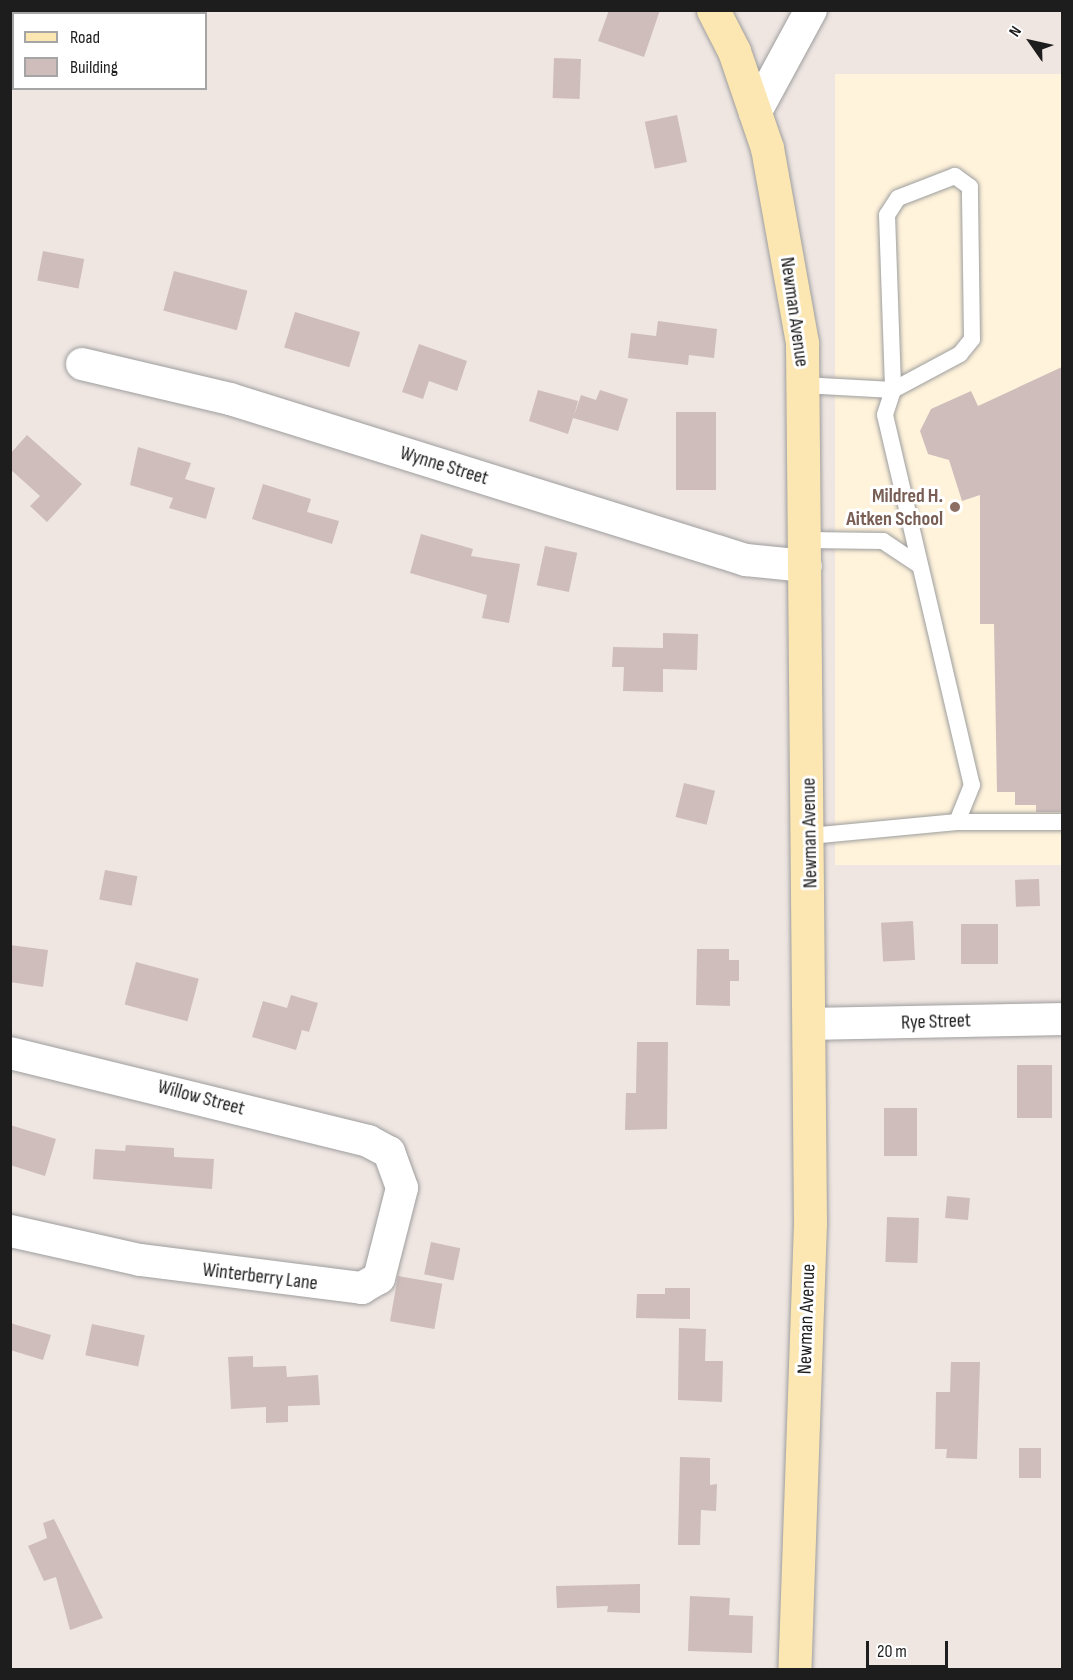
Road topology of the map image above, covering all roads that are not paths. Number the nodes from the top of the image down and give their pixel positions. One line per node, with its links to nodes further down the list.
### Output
1 (713, 10): 3 (main road, Newman Avenue)
2 (811, 10): 3 (street)
3 (755, 112): 5 (main road, Newman Avenue)
4 (82, 364): 7 (street, Wynne Street)
5 (803, 385): 6 (lane); 7 (main road, Newman Avenue)
6 (893, 390): 6 (lane); 8 (lane)
7 (806, 553): 8 (lane); 11 (main road, Newman Avenue)
8 (919, 565): 9 (lane)
9 (957, 822): 10 (lane); 11 (lane)
10 (1062, 822)
11 (810, 836): 13 (main road, Newman Avenue)
12 (1062, 1019): 13 (street, Rye Street)
13 (810, 1024): 17 (main road, Newman Avenue)
14 (10, 1053): 15 (street, Willow Street)
15 (389, 1152): 16 (street, Winterberry Lane)
16 (10, 1231)
17 (794, 1670)

